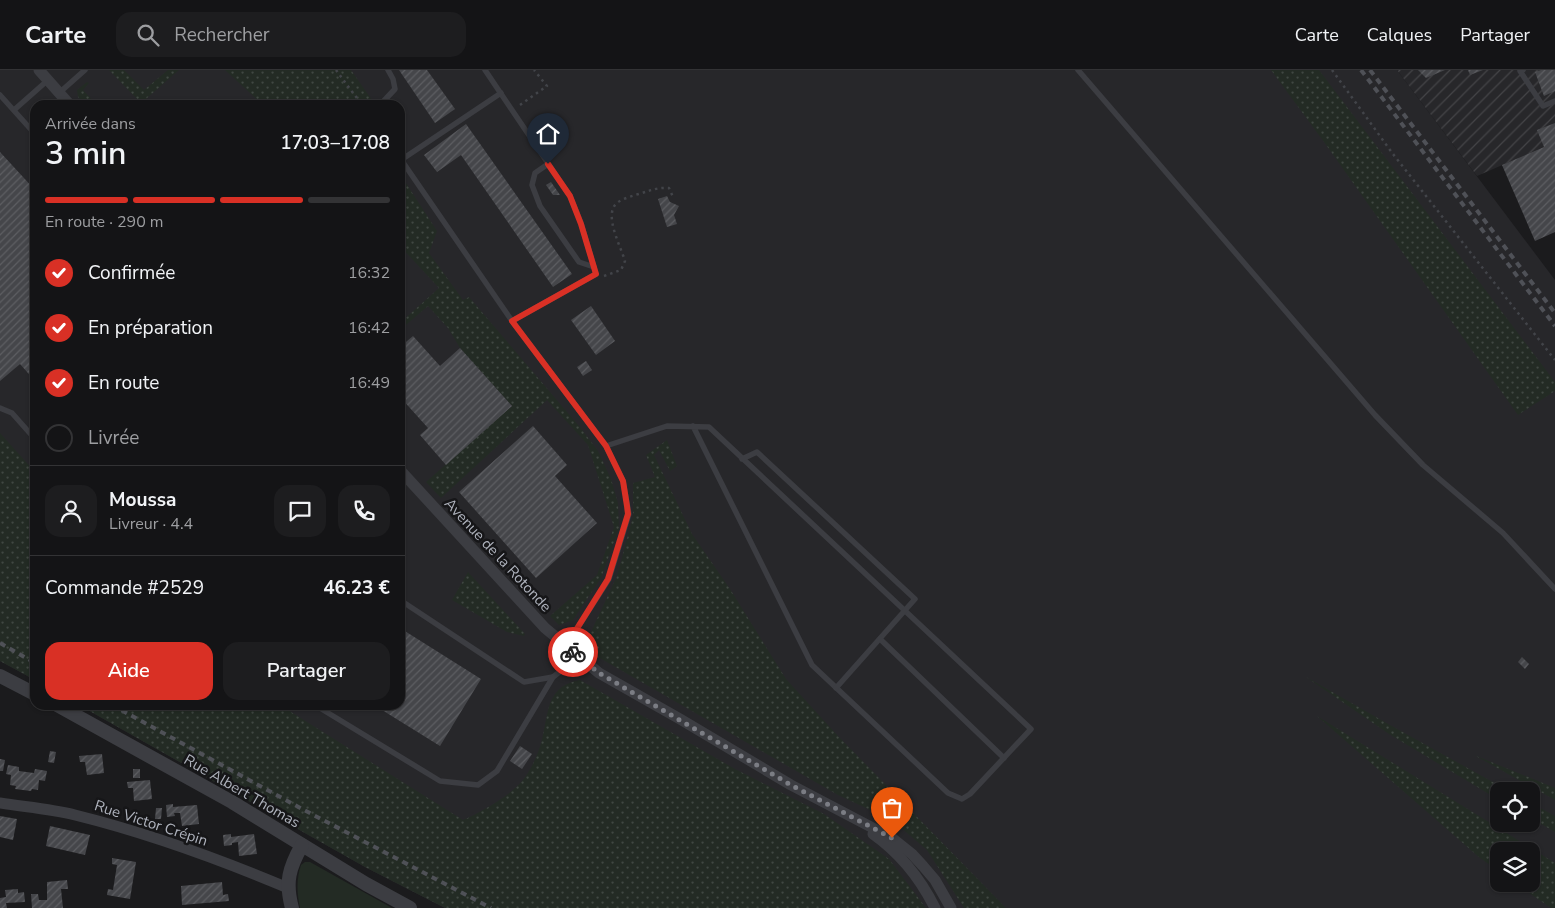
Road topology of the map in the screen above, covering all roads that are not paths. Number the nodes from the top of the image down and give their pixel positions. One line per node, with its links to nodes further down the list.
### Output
1 (39, 70): 7 (street)
2 (85, 70): 8 (lane)
3 (388, 70): 12 (lane)
4 (485, 70): 9 (lane)
5 (1078, 70): 27 (lane)
6 (1523, 70): 13 (lane)
7 (48, 80): 8 (street); 14 (lane)
8 (59, 93): 11 (street)
9 (500, 93): 16 (lane); 17 (lane)
10 (0, 95): 14 (lane)
11 (65, 100)
12 (385, 100)
13 (1555, 101)
14 (14, 110): 15 (lane)
15 (30, 128)
16 (405, 156)
17 (548, 164): 19 (lane); 19 (lane)
18 (405, 165): 20 (lane)
19 (595, 270): 20 (lane)
20 (512, 321): 24 (lane)
21 (0, 408): 23 (lane)
22 (693, 426): 24 (lane); 25 (lane); 35 (lane)
23 (30, 433)
24 (606, 446): 31 (lane)
25 (742, 459): 29 (lane); 29 (lane)
26 (405, 475): 31 (street, Avenue de la Rotonde)
27 (1555, 589)
28 (405, 603): 34 (lane)
29 (904, 610): 30 (lane); 39 (lane)
30 (880, 639): 35 (lane); 39 (lane)
31 (566, 646): 32 (street, Avenue de la Rotonde)
32 (579, 657): 34 (lane); 41 (street, Avenue de la Rotonde)
33 (0, 676): 36 (street)
34 (553, 677): 38 (lane)
35 (836, 688): 39 (lane)
36 (30, 691)
37 (66, 710): 42 (street, Rue Albert Thomas)
38 (323, 710)
39 (1004, 758)
40 (0, 803): 43 (street, Rue Victor Crépin)
41 (836, 810): 46 (street, Avenue de la Rotonde); 47 (street, Avenue de la Rotonde)
42 (302, 845): 43 (street); 45 (street, Rue Albert Thomas)
43 (288, 888): 44 (street)
44 (290, 906)
45 (410, 908)
46 (935, 908)
47 (951, 908)

